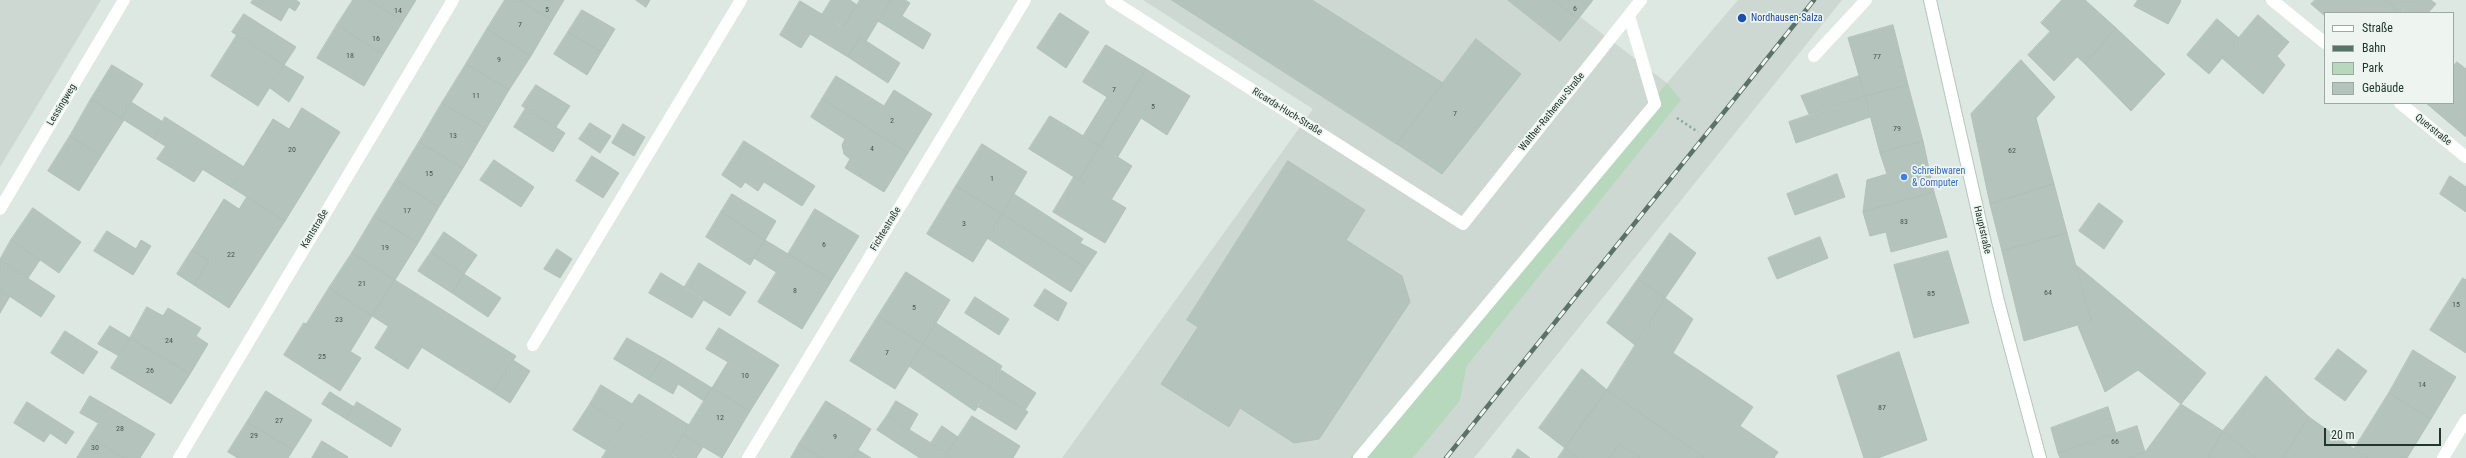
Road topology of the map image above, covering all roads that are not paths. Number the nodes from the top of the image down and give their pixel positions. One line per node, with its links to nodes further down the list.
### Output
1 (124, 0): 15 (street, Lessingweg)
2 (452, 0): 19 (street, Kantstraße)
3 (741, 0): 17 (street)
4 (1025, 0): 20 (street, Fichtestraße)
5 (1111, 0): 16 (street, Ricarda-Huch-Straße)
6 (1641, 0): 10 (street, Walther-Rathenau-Straße)
7 (1866, 0): 12 (street)
8 (1930, 0): 22 (street, Hauptstraße)
9 (2272, 0): 11 (street)
10 (1629, 16): 16 (street, Walther-Rathenau-Straße); 21 (street)
11 (2324, 42)
12 (1814, 56)
13 (2401, 104): 14 (street, Querstraße)
14 (2466, 157)
15 (0, 210)
16 (1463, 224)
17 (532, 344)
18 (2466, 420): 23 (street)
19 (179, 458)
20 (748, 458)
21 (1359, 458)
22 (2040, 458)
23 (2443, 458)

